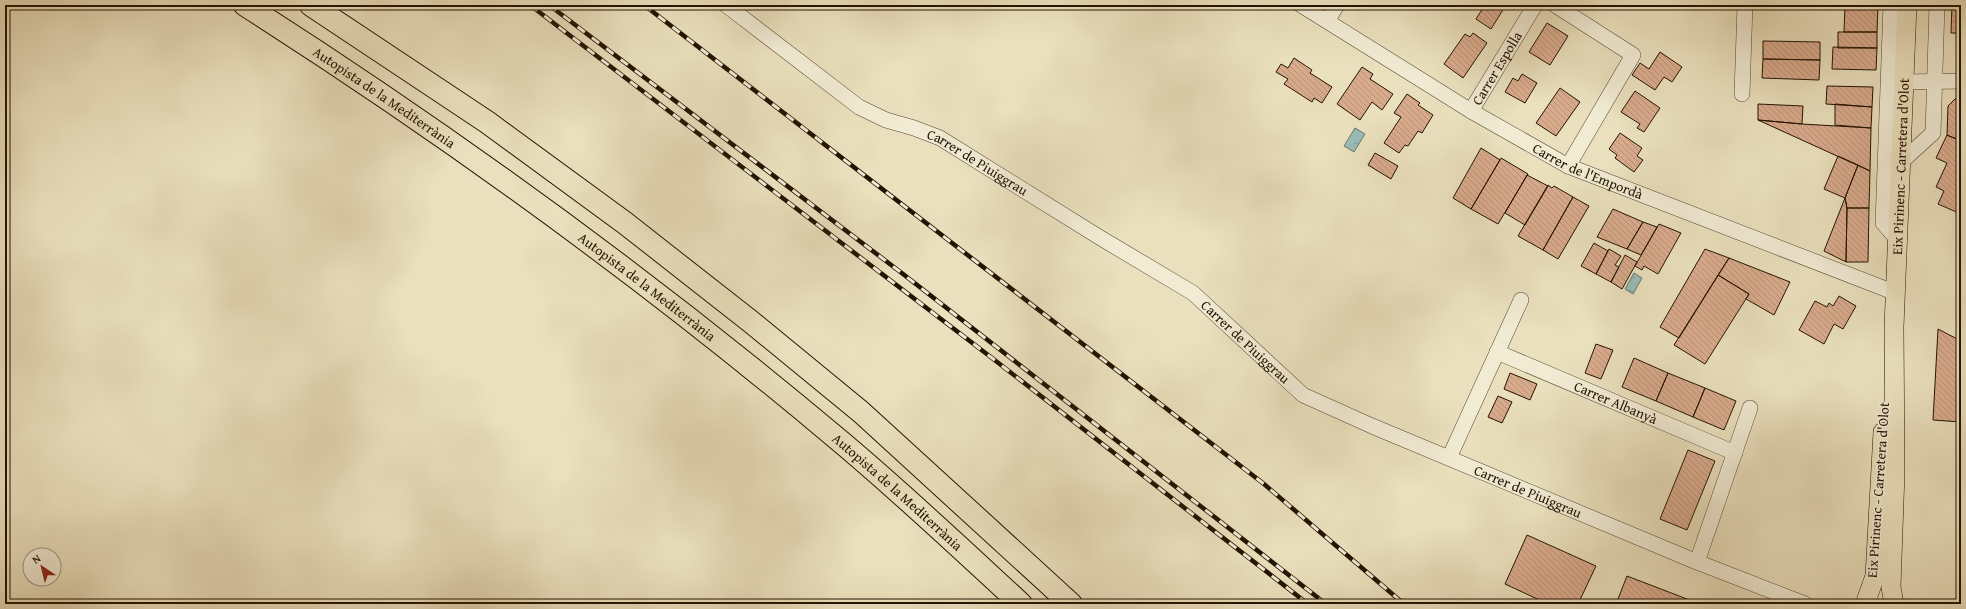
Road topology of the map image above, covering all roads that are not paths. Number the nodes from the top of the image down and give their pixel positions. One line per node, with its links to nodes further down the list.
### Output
1 (245, 5): 29 (highway, Autopista de la Mediterrània)
2 (311, 5): 30 (highway)
3 (726, 5): 27 (street, Carrer de Piuiggrau)
4 (1301, 5): 12 (street, Carrer de l'Empordà)
5 (1337, 5): 12 (street)
6 (1535, 5): 17 (street, Carrer Espolla)
7 (1556, 5): 19 (street)
8 (1745, 5): 16 (street)
9 (1891, 5): 20 (street)
10 (1907, 5): 15 (main road, Eix Pirinenc - Carretera d'Olot)
11 (1937, 5): 13 (street)
12 (1328, 20): 17 (street, Carrer de l'Empordà)
13 (1936, 80): 14 (street); 15 (street); 18 (street)
14 (1961, 81)
15 (1904, 82): 18 (main road, Eix Pirinenc - Carretera d'Olot)
16 (1742, 94)
17 (1471, 111): 19 (street, Carrer de l'Empordà)
18 (1900, 162): 20 (main road, Eix Pirinenc - Carretera d'Olot)
19 (1568, 166): 21 (street, Carrer de l'Empordà)
20 (1897, 239): 21 (main road, Eix Pirinenc - Carretera d'Olot)
21 (1896, 293): 23 (main road, Eix Pirinenc - Carretera d'Olot)
22 (1520, 300): 24 (street)
23 (1894, 327): 32 (main road, Eix Pirinenc - Carretera d'Olot); 33 (main road, Eix Pirinenc - Carretera d'Olot)
24 (1497, 352): 26 (street, Carrer Albanyà); 27 (street)
25 (1750, 408): 26 (street)
26 (1735, 453): 28 (street)
27 (1449, 458): 28 (street, Carrer de Piuiggrau)
28 (1697, 562): 31 (street, Carrer de Piuiggrau)
29 (1021, 604)
30 (1071, 604)
31 (1805, 604)
32 (1865, 604)
33 (1894, 604)

